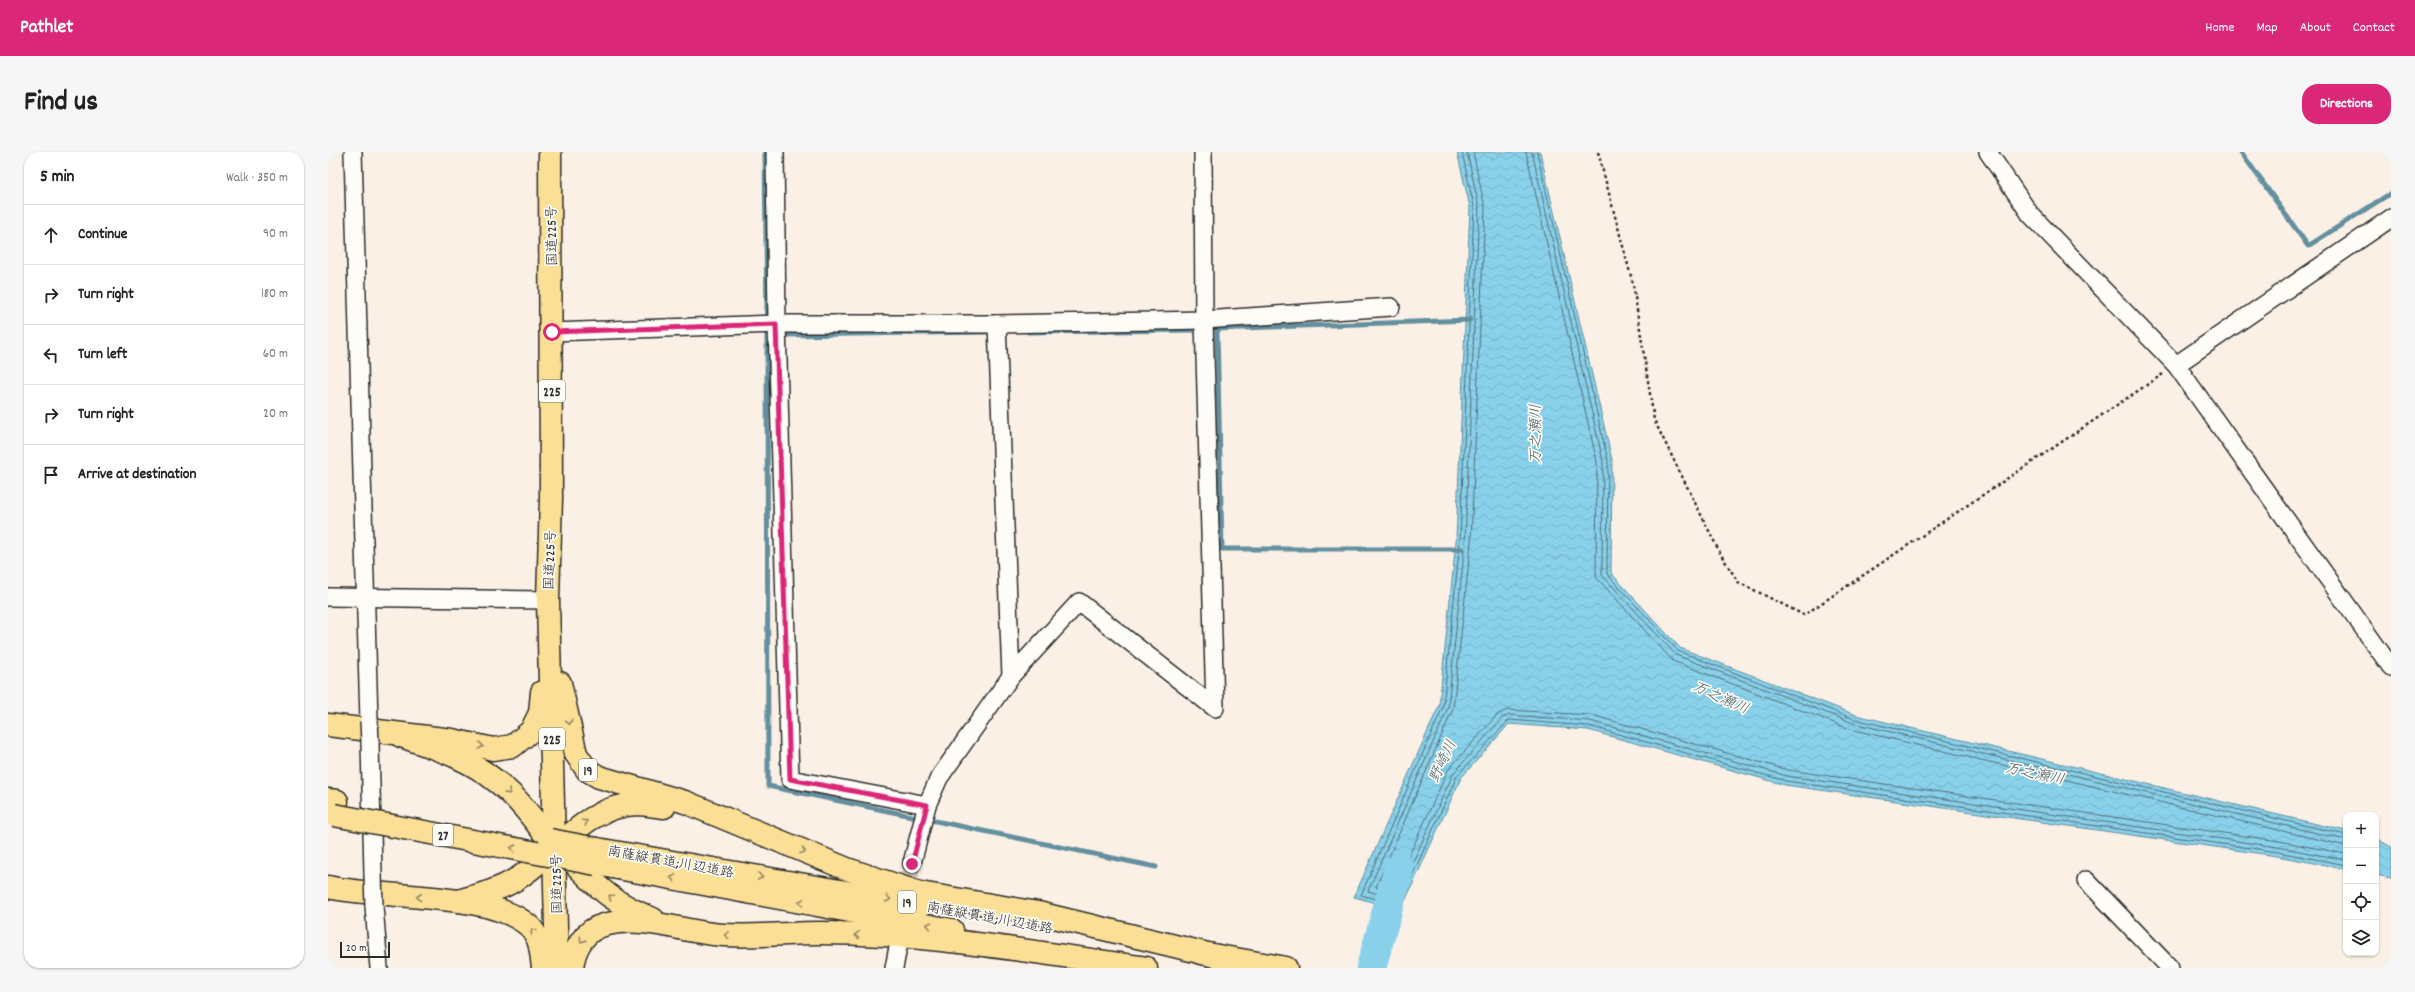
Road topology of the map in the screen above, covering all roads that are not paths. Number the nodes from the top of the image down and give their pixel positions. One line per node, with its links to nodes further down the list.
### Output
1 (353, 152): 14 (street)
2 (550, 152): 11 (highway, 国道225号 / 225)
3 (775, 152): 9 (street)
4 (1203, 152): 8 (street)
5 (1988, 152): 12 (street)
6 (2391, 218): 12 (street)
7 (1391, 307): 8 (street)
8 (1204, 320): 10 (street); 18 (street)
9 (776, 324): 10 (street); 11 (street); 21 (street)
10 (997, 330): 18 (street)
11 (552, 332): 15 (highway, 国道225号 / 225)
12 (2176, 365): 17 (street)
13 (328, 595): 14 (street)
14 (365, 597): 15 (street); 33 (street, bridge)
15 (548, 600): 16 (highway, 国道225号 / 225)
16 (549, 629): 20 (highway, one-way to 16); 23 (highway, 19, one-way to 23); 24 (highway, 国道225号 / 225)
17 (2391, 667)
18 (1011, 676): 21 (street)
19 (328, 725): 20 (highway)
20 (401, 736): 24 (highway, one-way to 24)
21 (927, 805): 26 (street)
22 (332, 808): 24 (highway, 27, bridge)
23 (727, 821): 24 (highway, 19, one-way to 23); 32 (highway, 19, one-way to 32)
24 (553, 848): 25 (highway, 南薩縦貫道;川辺道路 / 19, bridge); 29 (highway); 30 (highway, one-way to 24); 35 (highway, 国道225号 / 225)
25 (597, 856): 32 (highway, 南薩縦貫道;川辺道路 / 19, one-way to 32); 39 (highway, 南薩縦貫道;川辺道路 / 19, one-way to 25)
26 (912, 864)
27 (2086, 880): 41 (street)
28 (328, 887): 29 (highway, one-way to 28)
29 (458, 901): 34 (highway, one-way to 29)
30 (671, 926): 36 (highway, one-way to 36); 38 (highway, one-way to 30)
31 (899, 942): 37 (street)
32 (1216, 956): 40 (highway, 南薩縦貫道;川辺道路 / 19)
33 (379, 968)
34 (543, 968)
35 (557, 968)
36 (572, 968)
37 (894, 968)
38 (1146, 968)
39 (1160, 968)
40 (1286, 968)
41 (2170, 968)

